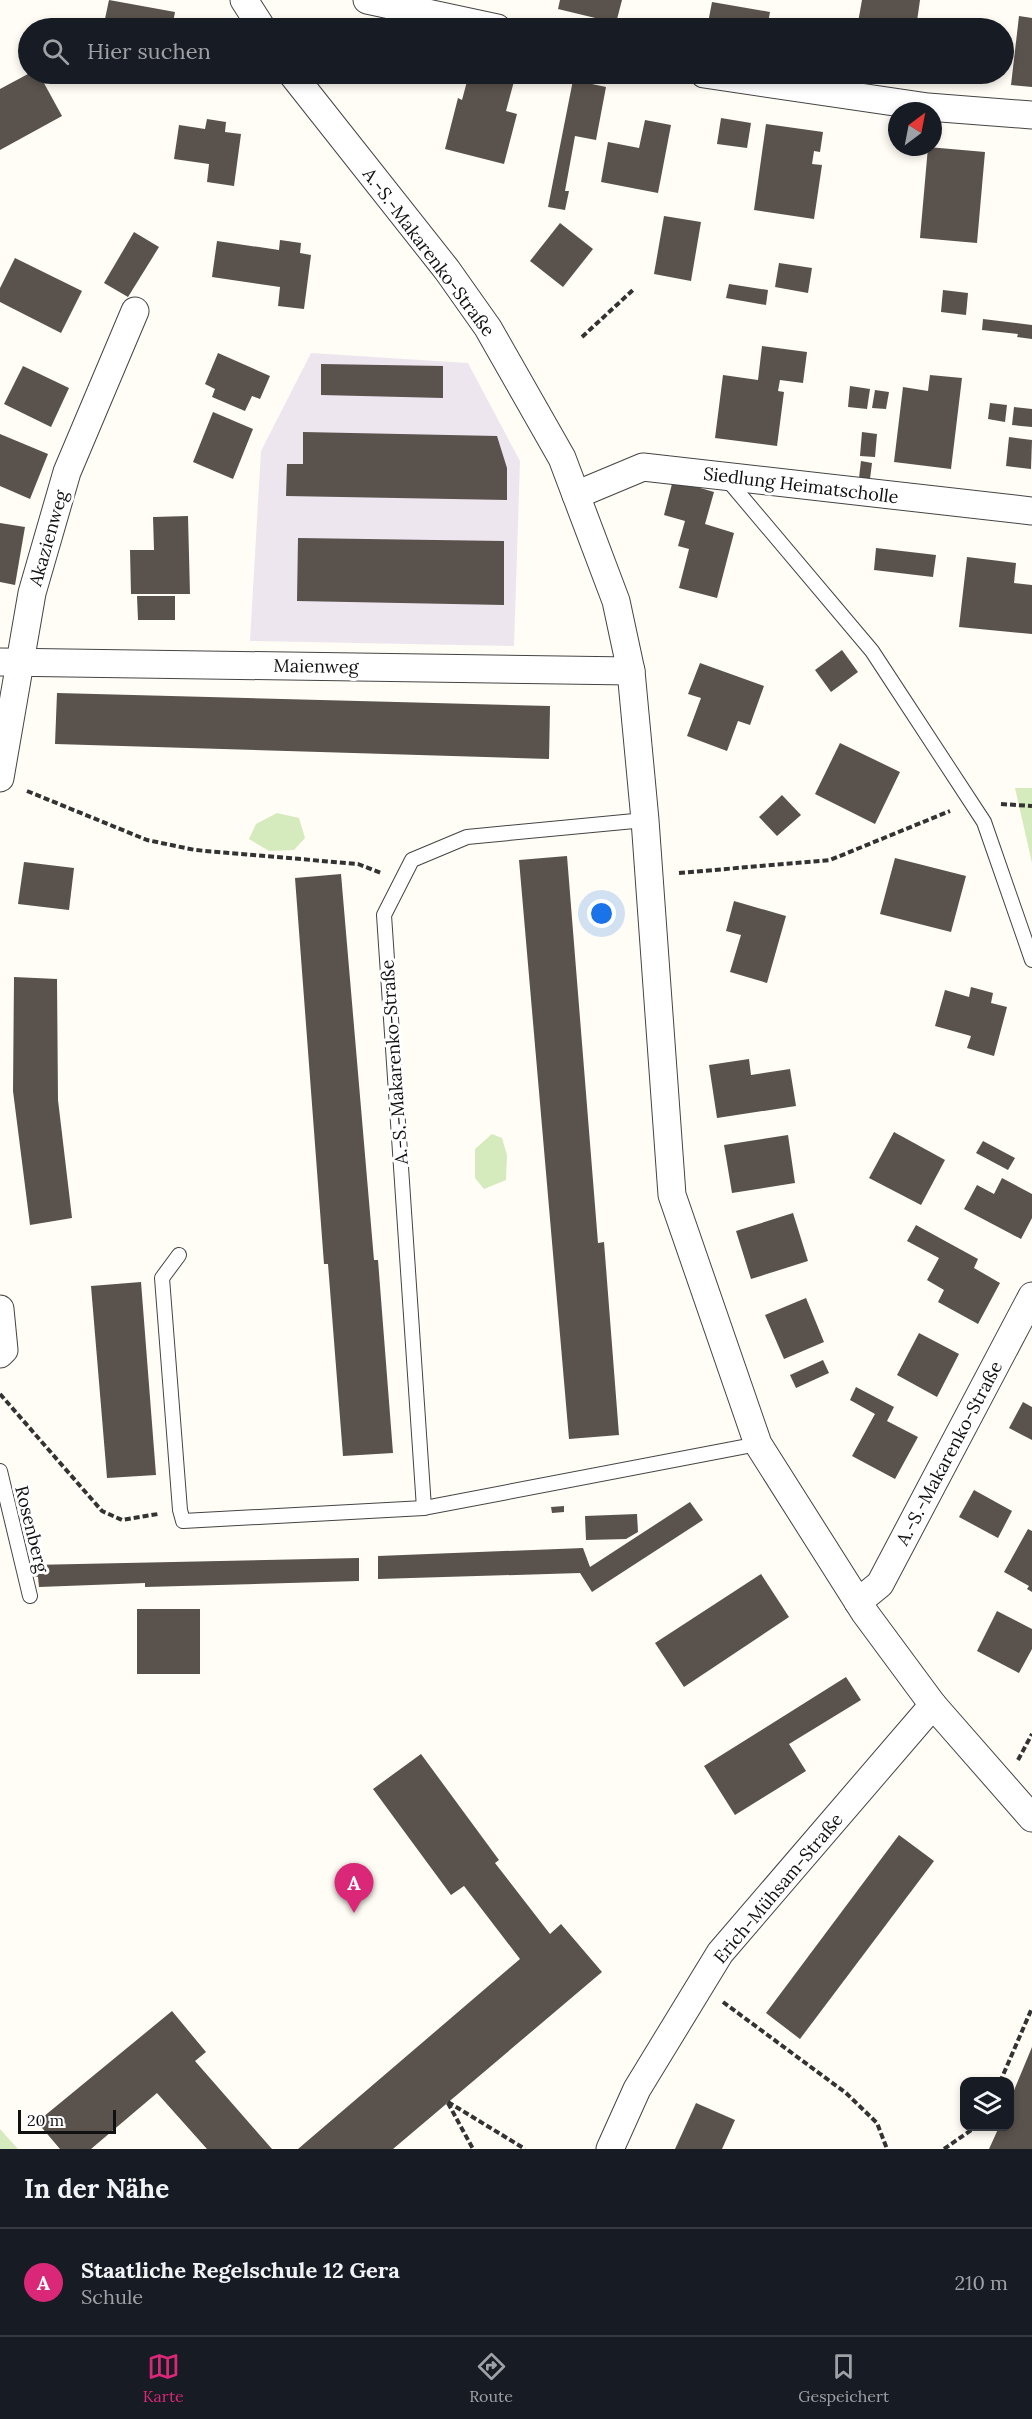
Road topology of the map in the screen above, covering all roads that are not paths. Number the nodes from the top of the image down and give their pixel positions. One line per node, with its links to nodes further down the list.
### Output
1 (244, 0): 3 (street)
2 (367, 0): 4 (street)
3 (256, 18)
4 (451, 18)
5 (300, 84): 10 (street, A.-S.-Makarenko-Straße)
6 (772, 84): 7 (street)
7 (1032, 115)
8 (135, 311): 12 (street, Akazienweg)
9 (724, 476): 10 (street, Siedlung Heimatscholle); 11 (street, Siedlung Heimatscholle); 16 (lane)
10 (576, 495): 13 (street, A.-S.-Makarenko-Straße)
11 (1032, 511)
12 (10, 662): 13 (street, Maienweg); 14 (street, Akazienweg)
13 (631, 671): 15 (street, A.-S.-Makarenko-Straße)
14 (10, 783)
15 (645, 820): 21 (street, A.-S.-Makarenko-Straße); 23 (lane, A.-S.-Makarenko-Straße)
16 (1032, 960)
17 (179, 1255): 23 (lane)
18 (1032, 1296): 25 (street, A.-S.-Makarenko-Straße)
19 (0, 1309): 20 (street)
20 (0, 1354)
21 (758, 1444): 23 (lane); 25 (street, A.-S.-Makarenko-Straße)
22 (0, 1471): 24 (lane, Rosenberg)
23 (424, 1508)
24 (30, 1596)
25 (858, 1602): 26 (street, A.-S.-Makarenko-Straße)
26 (933, 1706): 27 (street, A.-S.-Makarenko-Straße); 28 (street, Erich-Mühsam-Straße)
27 (1032, 1818)
28 (610, 2149)

